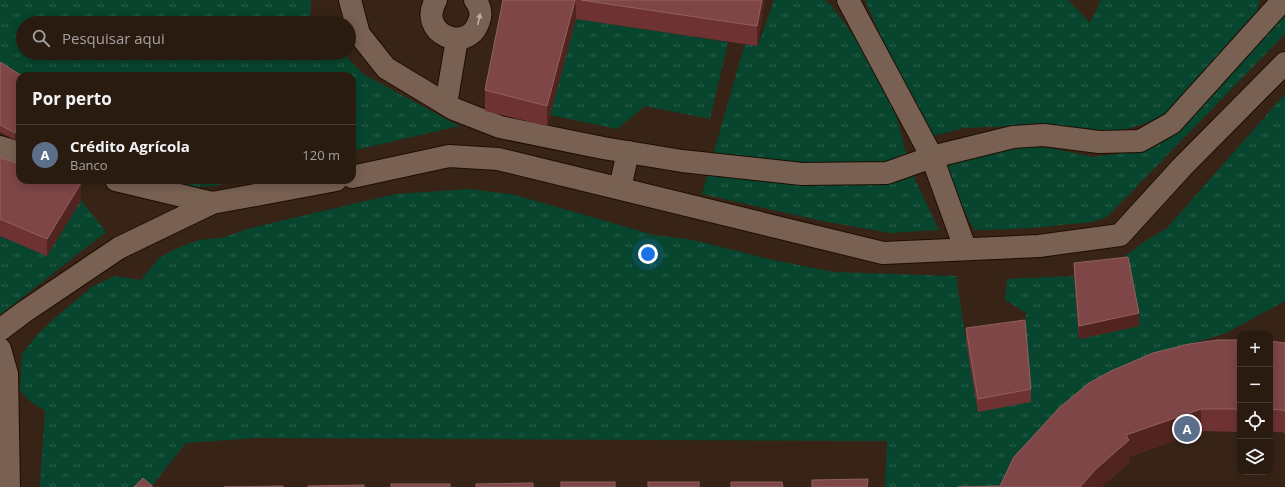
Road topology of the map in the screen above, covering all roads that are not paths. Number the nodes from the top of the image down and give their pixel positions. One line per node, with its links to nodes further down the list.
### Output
1 (350, 0): 6 (street)
2 (436, 0): 8 (street)
3 (475, 0): 8 (street, one-way to 3)
4 (848, 0): 14 (street)
5 (1283, 0): 14 (street)
6 (354, 16)
7 (356, 23): 10 (street)
8 (457, 39): 10 (street)
9 (1285, 63): 20 (street)
10 (446, 104): 13 (street)
11 (0, 147): 12 (street)
12 (16, 152)
13 (628, 152): 14 (street); 18 (street)
14 (932, 157): 20 (street)
15 (356, 176): 18 (street)
16 (133, 184): 19 (street)
17 (314, 184): 19 (street)
18 (620, 188): 20 (street)
19 (212, 203): 21 (street)
20 (965, 248)
21 (0, 330)
22 (0, 349): 23 (street)
23 (9, 487)

